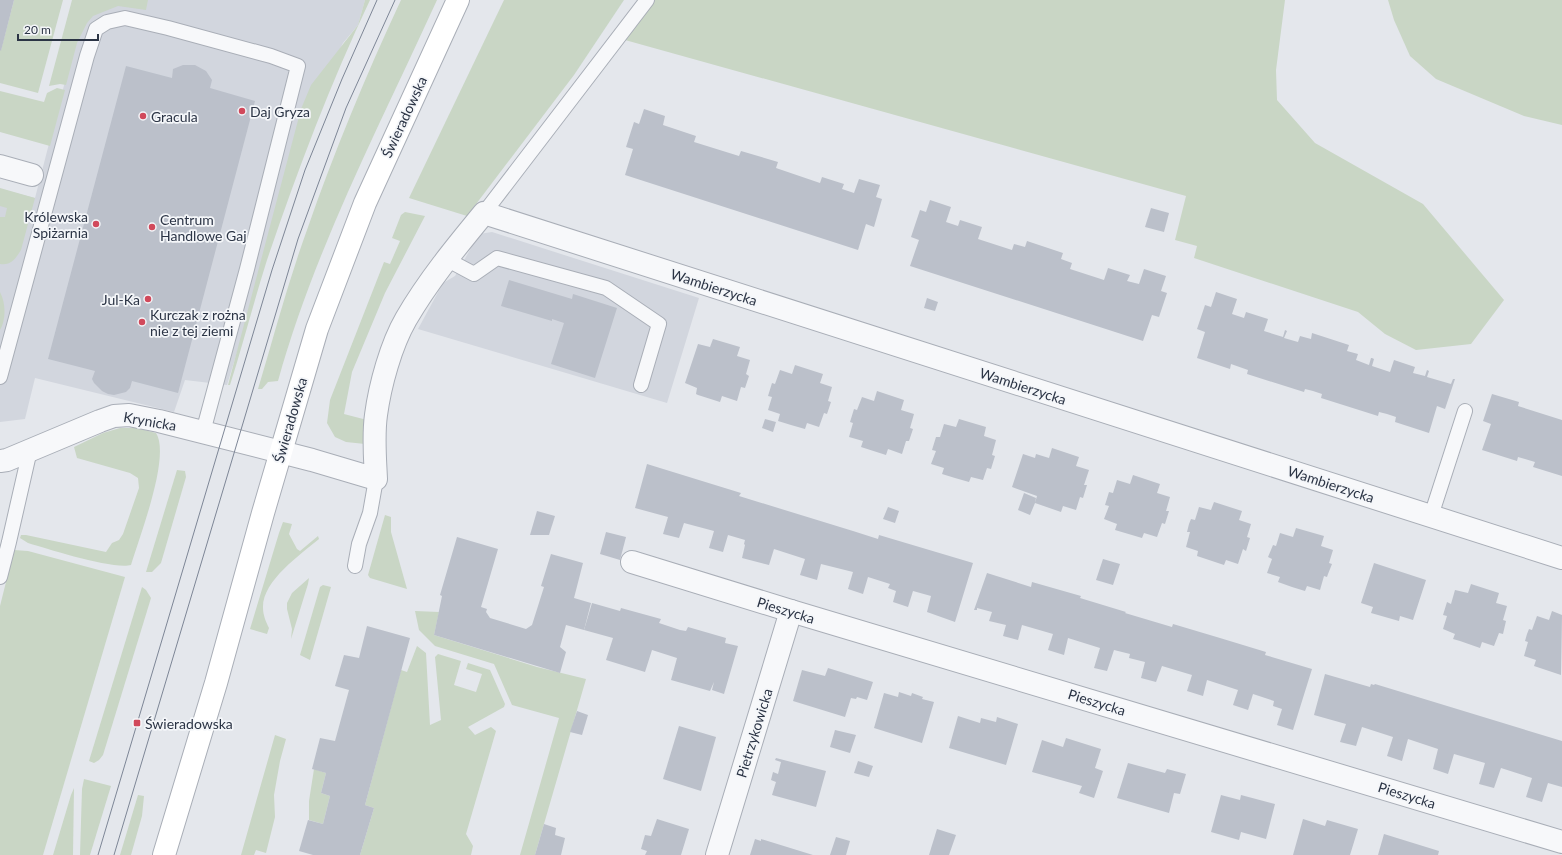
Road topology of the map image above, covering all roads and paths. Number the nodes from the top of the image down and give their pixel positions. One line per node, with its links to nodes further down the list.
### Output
1 (458, 0): 12 (street, Świeradowska)
2 (646, 0): 5 (lane)
3 (0, 166): 4 (street)
4 (32, 176)
5 (484, 213): 6 (street); 15 (street, Wambierzycka)
6 (446, 259): 8 (lane); 14 (street)
7 (0, 378): 10 (lane)
8 (641, 385)
9 (1465, 411): 15 (lane)
10 (203, 432): 11 (street, Krynicka); 12 (street, Krynicka)
11 (30, 450): 13 (street, Krynicka); 19 (lane)
12 (281, 452): 14 (street, Krynicka); 22 (street, Świeradowska)
13 (0, 461)
14 (376, 479): 18 (lane)
15 (1431, 516): 16 (street, Wambierzycka)
16 (1562, 558)
17 (632, 562): 20 (street, Pieszycka)
18 (355, 566)
19 (0, 577)
20 (791, 611): 21 (street, Pieszycka); 23 (street, Pietrzykowicka)
21 (1562, 842)
22 (164, 855)
23 (717, 855)

